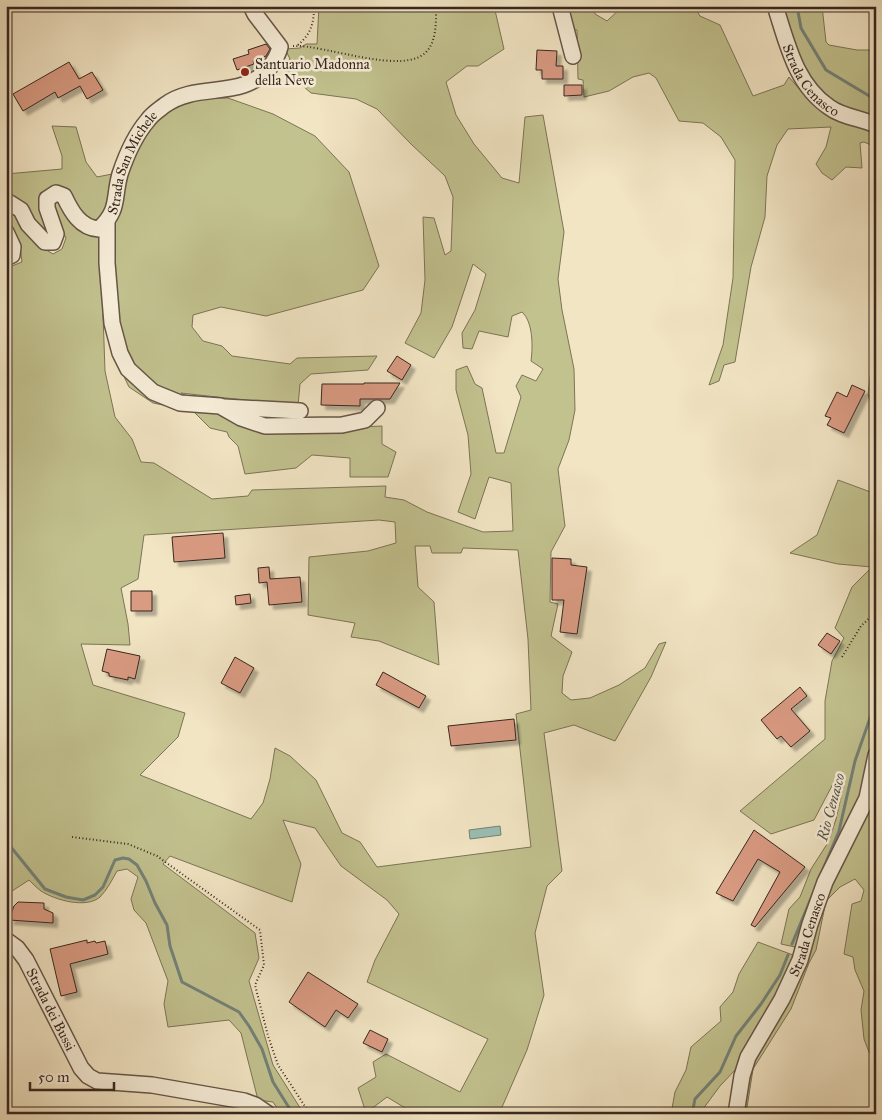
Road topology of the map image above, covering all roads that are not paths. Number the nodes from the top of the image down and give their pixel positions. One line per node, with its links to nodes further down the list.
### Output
1 (251, 6): 7 (street, Strada San Michele)
2 (560, 6): 4 (street)
3 (775, 6): 5 (street, Strada Cenasco)
4 (573, 56)
5 (876, 125)
6 (6, 204): 7 (street, Strada San Michele)
7 (106, 222): 10 (street)
8 (6, 232): 9 (street)
9 (6, 258)
10 (220, 406): 11 (street); 12 (street)
11 (378, 408)
12 (300, 411)
13 (876, 755): 16 (street, Strada Cenasco)
14 (6, 940): 15 (street, Strada dei Bussi)
15 (268, 1114)
16 (736, 1114)

